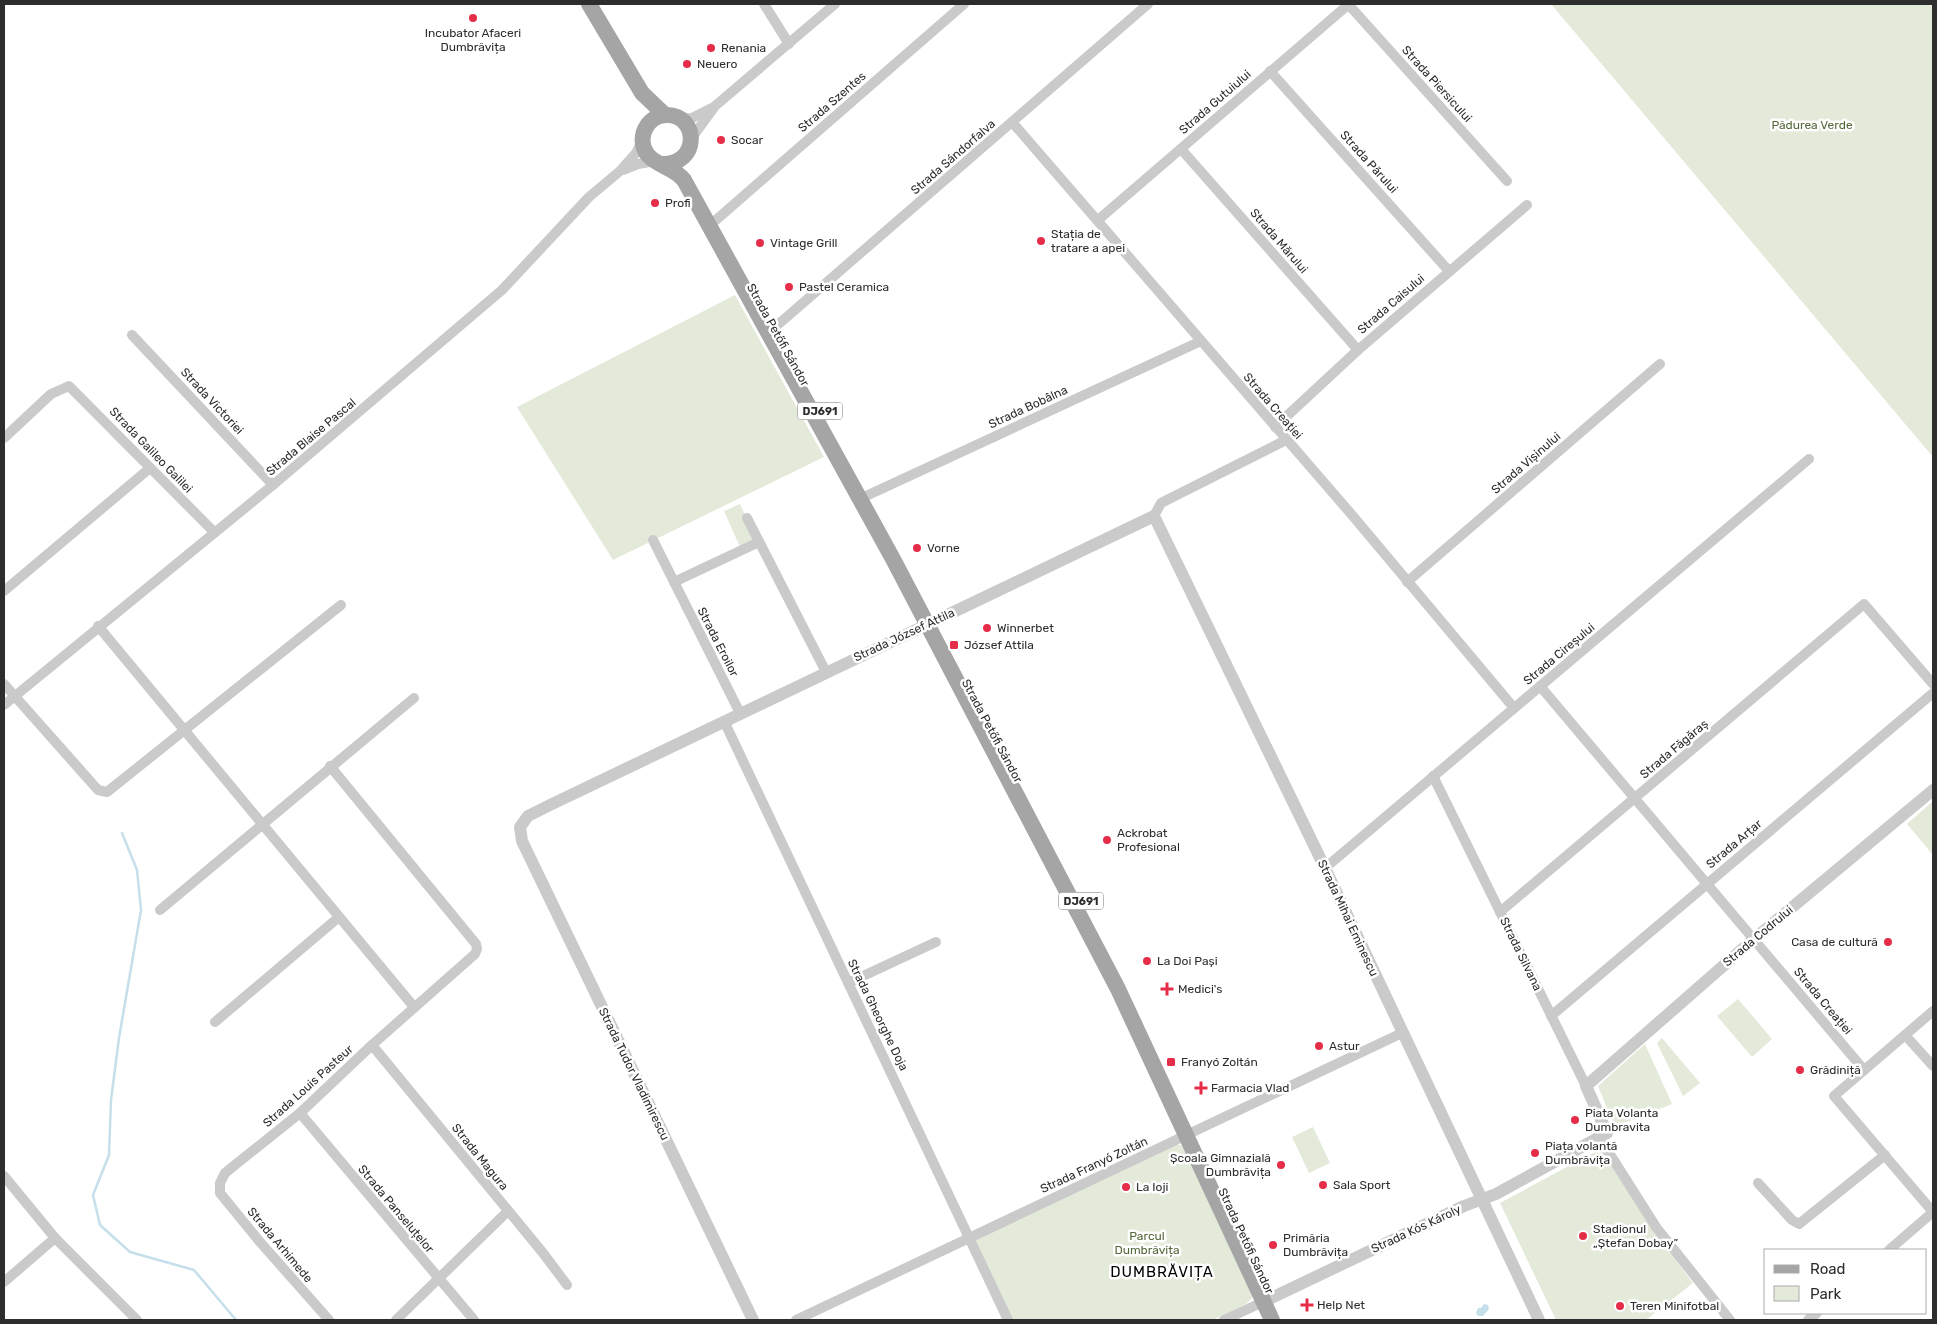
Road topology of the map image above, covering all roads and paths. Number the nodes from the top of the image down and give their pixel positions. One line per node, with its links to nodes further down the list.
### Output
1 (589, 4): 9 (main road, DJ691)
2 (764, 4): 7 (street)
3 (835, 4): 7 (street)
4 (964, 4): 20 (street, Strada Szentes)
5 (1148, 4): 12 (street, Strada Sándorfalva)
6 (1349, 4): 8 (street, Strada Gutuiului); 18 (street, Strada Piersicului)
7 (789, 44): 10 (street)
8 (1270, 71): 15 (street, Strada Gutuiului); 22 (street, Strada Părului)
9 (632, 78): 11 (main road, DJ691); 13 (main road, DJ691)
10 (715, 106): 11 (street); 14 (street)
11 (673, 117): 13 (main road); 14 (main road, DJ691)
12 (1012, 122): 21 (street, Strada Creației); 23 (street, Strada Sándorfalva)
13 (644, 132): 16 (main road, DJ691); 17 (street, Strada Blaise Pascal)
14 (690, 145): 16 (main road); 20 (main road, Strada Petőfi Sándor / DJ691)
15 (1181, 149): 21 (street, Strada Gutuiului); 26 (street, Strada Mărului)
16 (659, 162): 17 (street, Strada Blaise Pascal); 44 (main road, Strada Petőfi Sándor / DJ691)
17 (620, 172): 33 (street, Strada Blaise Pascal)
18 (1507, 181)
19 (1527, 204): 22 (street, Strada Caisului)
20 (716, 220): 23 (main road, Strada Petőfi Sándor / DJ691)
21 (1098, 220): 25 (street, Strada Creației)
22 (1448, 270): 26 (street, Strada Caisului)
23 (774, 328): 34 (main road, Strada Petőfi Sándor / DJ691)
24 (132, 335): 33 (street, Strada Victoriei)
25 (1200, 341): 28 (street, Strada Creației); 34 (street, Strada Bobâlna)
26 (1358, 350): 28 (street, Strada Caisului)
27 (1660, 364): 41 (street, Strada Vișinului)
28 (1275, 427): 30 (street, Strada Creației)
29 (4, 438): 32 (street, Strada Galileo Galilei)
30 (1286, 440): 35 (street, Strada József Attila); 41 (street, Strada Creației)
31 (1810, 460): 49 (street, Strada Cireșului)
32 (150, 468): 37 (street, Strada Galileo Galilei); 42 (street)
33 (273, 485): 37 (street, Strada Blaise Pascal)
34 (866, 496): 44 (main road, Strada Petőfi Sándor / DJ691)
35 (1154, 516): 44 (street, Strada József Attila); 64 (street, Strada Mihai Eminescu)
36 (747, 518): 39 (street)
37 (214, 532): 45 (street, Strada Blaise Pascal)
38 (653, 540): 40 (street, Strada Eroilor)
39 (759, 542): 40 (street); 46 (street)
40 (674, 582): 55 (street, Strada Eroilor)
41 (1408, 582): 54 (street, Strada Creației)
42 (4, 591)
43 (341, 605): 57 (street)
44 (930, 622): 46 (street, Strada József Attila); 83 (main road, Strada Petőfi Sándor / DJ691)
45 (98, 626): 51 (street, Strada Blaise Pascal); 57 (street)
46 (826, 672): 55 (street, Strada József Attila)
47 (4, 684): 51 (street)
48 (1933, 684): 61 (street, Strada Făgăraș)
49 (1540, 686): 54 (street, Strada Cireșului); 61 (street, Strada Creației)
50 (1933, 693): 65 (street, Strada Arțar)
51 (15, 696): 53 (street, Strada Blaise Pascal); 57 (street)
52 (414, 698): 58 (street)
53 (4, 705)
54 (1514, 708): 59 (street, Strada Cireșului)
55 (740, 714): 56 (street, Strada József Attila)
56 (724, 721): 63 (street, Strada József Attila); 71 (street, Strada Gheorghe Doja)
57 (186, 730): 62 (street)
58 (330, 766): 62 (street); 72 (street, Strada Louis Pasteur)
59 (1433, 776): 64 (street, Strada Cireșului); 67 (street, Strada Silvana)
60 (1933, 790): 69 (street, Strada Codrului)
61 (1636, 798): 65 (street, Strada Creației); 67 (street, Strada Făgăraș)
62 (263, 823): 66 (street); 68 (street)
63 (520, 827): 103 (street, Strada Tudor Vladimirescu)
64 (1325, 868): 76 (street, Strada Mihai Eminescu)
65 (1707, 884): 69 (street, Strada Creației); 74 (street, Strada Arțar)
66 (160, 910)
67 (1500, 912): 74 (street, Strada Silvana)
68 (339, 917): 72 (street); 75 (street)
69 (1754, 939): 80 (street, Strada Creației); 81 (street, Strada Codrului)
70 (936, 942): 71 (street)
71 (848, 982): 93 (street, Strada Gheorghe Doja)
72 (414, 1007): 78 (street, Strada Louis Pasteur)
73 (1933, 1011): 77 (street)
74 (1551, 1016): 81 (street, Strada Silvana)
75 (215, 1022)
76 (1402, 1033): 83 (street, Strada Franyó Zoltán); 89 (street, Strada Mihai Eminescu)
77 (1906, 1034): 79 (street); 80 (street)
78 (372, 1045): 82 (street, Strada Louis Pasteur); 90 (street, Strada Magura)
79 (1933, 1066)
80 (1864, 1070): 85 (street)
81 (1586, 1086): 84 (street, Strada Silvana)
82 (300, 1113): 87 (street, Strada Louis Pasteur); 95 (street, Strada Panseluțelor)
83 (1190, 1134): 93 (street, Strada Franyó Zoltán); 98 (main road, Strada Petőfi Sándor / DJ691)
84 (1603, 1135): 89 (street, Strada Kós Károly); 110 (street, Strada Silvana)
85 (1885, 1155): 88 (street); 91 (street)
86 (4, 1176): 92 (street)
87 (220, 1183): 100 (street, Strada Arhimede)
88 (1758, 1183)
89 (1481, 1199): 98 (street, Strada Kós Károly); 109 (street, Strada Mihai Eminescu)
90 (508, 1212): 95 (street); 97 (street, Strada Magura)
91 (1933, 1212): 94 (street)
92 (55, 1238): 96 (street); 99 (street)
93 (971, 1238): 104 (street, Strada Franyó Zoltán); 105 (street, Strada Gheorghe Doja)
94 (1890, 1249)
95 (440, 1280): 101 (street); 102 (street, Strada Panseluțelor)
96 (4, 1282)
97 (567, 1285)
98 (1268, 1300): 106 (street, Strada Kós Károly); 107 (main road, Strada Petőfi Sándor / DJ691); 108 (main road, Strada Petőfi Sándor / DJ691)
99 (138, 1320)
100 (329, 1320)
101 (396, 1320)
102 (474, 1320)
103 (752, 1320)
104 (796, 1320)
105 (1008, 1320)
106 (1224, 1320)
107 (1272, 1320)
108 (1283, 1320)
109 (1539, 1320)
110 (1730, 1320)

